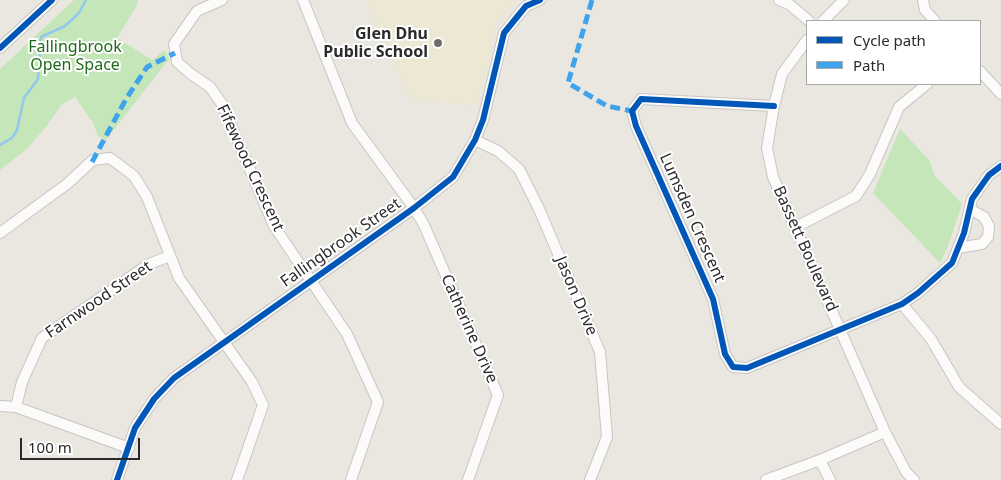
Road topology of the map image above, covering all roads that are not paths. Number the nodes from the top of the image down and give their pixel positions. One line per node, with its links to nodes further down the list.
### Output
1 (52, 0): 12 (street)
2 (222, 0): 25 (street, Fifewood Crescent)
3 (304, 0): 19 (street)
4 (540, 0): 17 (street, Fallingbrook Street)
5 (779, 0): 8 (street)
6 (844, 0): 9 (street)
7 (923, 0): 10 (street)
8 (809, 20)
9 (824, 20)
10 (934, 20)
11 (806, 41): 16 (street, Bassett Boulevard)
12 (0, 48)
13 (981, 72): 15 (street)
14 (926, 85): 21 (street)
15 (1001, 94)
16 (774, 106): 21 (street, Bassett Boulevard); 27 (street, Lumsden Crescent)
17 (475, 140): 19 (street, Fallingbrook Street); 39 (street, Jason Drive)
18 (1001, 166): 20 (street)
19 (414, 208): 25 (street, Fallingbrook Street); 38 (street, Catherine Drive)
20 (970, 208): 23 (street); 23 (street)
21 (796, 227): 27 (street, Bassett Boulevard)
22 (0, 233): 24 (street)
23 (958, 248): 26 (street)
24 (170, 256): 28 (street); 30 (street, Farnwood Street)
25 (311, 281): 28 (street, Fallingbrook Street); 37 (street, Fifewood Crescent)
26 (902, 304): 27 (street); 31 (street)
27 (841, 330): 32 (street, Bassett Boulevard)
28 (224, 344): 33 (street, Fallingbrook Street); 36 (street)
29 (0, 406): 30 (street)
30 (16, 407): 33 (street)
31 (1001, 424)
32 (885, 432): 34 (street); 42 (street, Bassett Boulevard)
33 (129, 448): 35 (street, Fallingbrook Street)
34 (820, 460): 40 (street); 41 (street)
35 (117, 480)
36 (237, 480)
37 (351, 480)
38 (468, 480)
39 (590, 480)
40 (766, 480)
41 (830, 480)
42 (914, 480)

